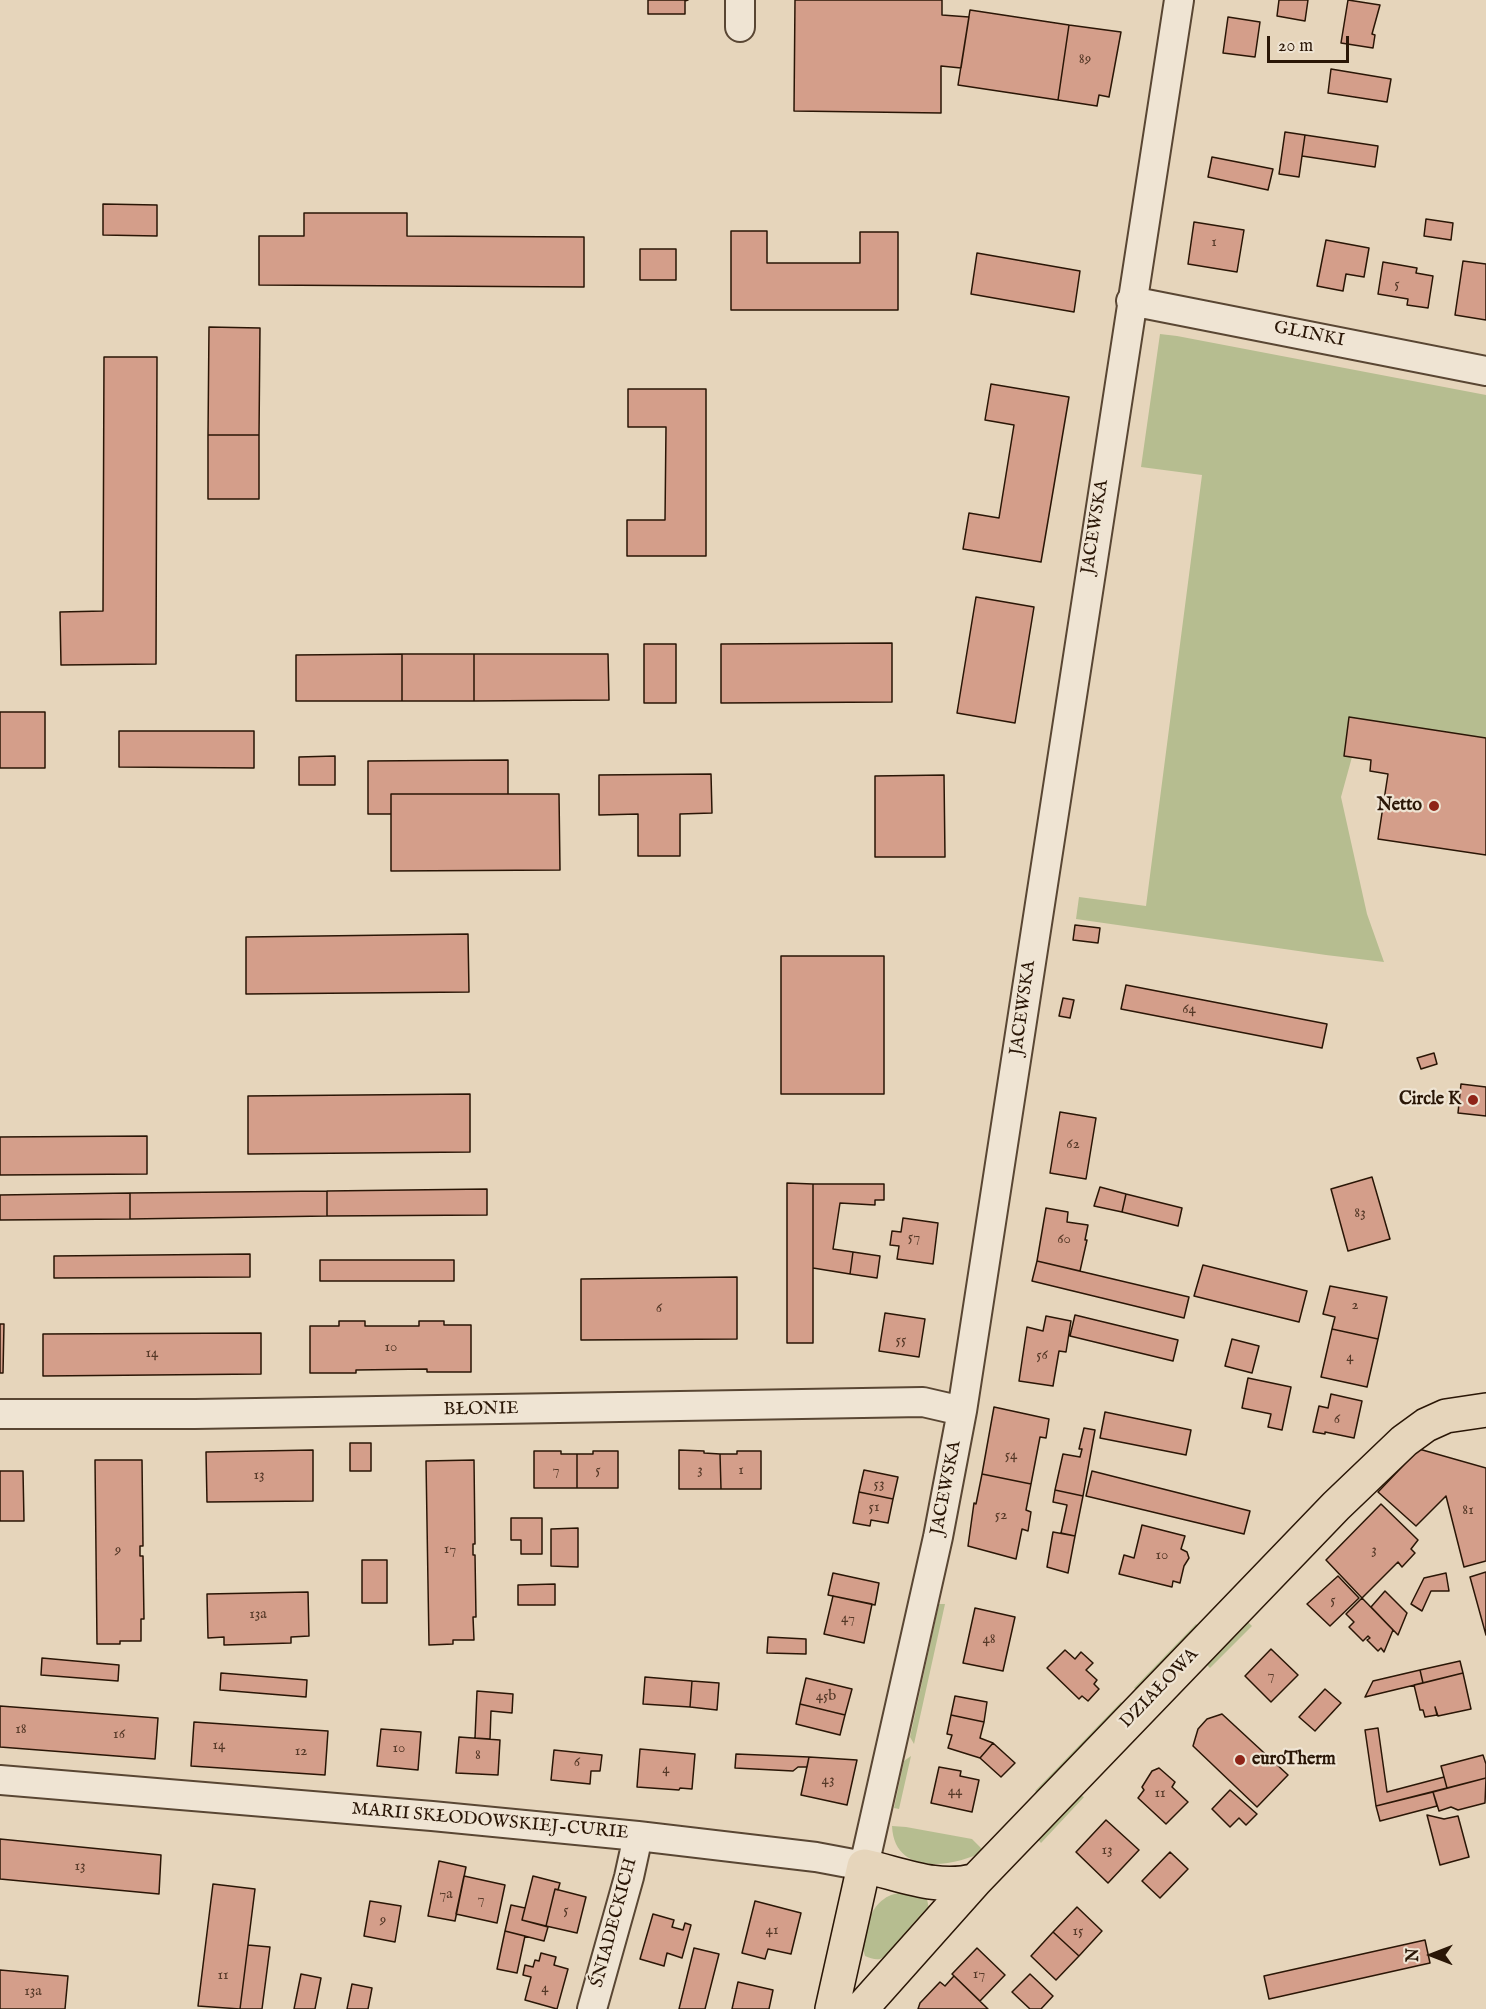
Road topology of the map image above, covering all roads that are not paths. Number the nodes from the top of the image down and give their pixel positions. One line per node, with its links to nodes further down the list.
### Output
1 (1179, 0): 2 (street, JACEWSKA)
2 (1131, 301): 3 (street, GLINKI); 5 (street, JACEWSKA)
3 (1486, 370)
4 (1486, 1410): 10 (main road, DZIAŁOWA)
5 (962, 1411): 6 (street, BŁONIE); 9 (street, JACEWSKA)
6 (0, 1414)
7 (0, 1780): 8 (street, MARII SKŁODOWSKIEJ-CURIE)
8 (638, 1836): 9 (street, MARII SKŁODOWSKIEJ-CURIE); 11 (street, ŚNIADECKICH)
9 (864, 1866): 10 (main road, MARII SKŁODOWSKIEJ-CURIE); 12 (main road, JACEWSKA)
10 (976, 1880): 13 (main road, DZIAŁOWA)
11 (592, 2009)
12 (832, 2009)
13 (861, 2009)

